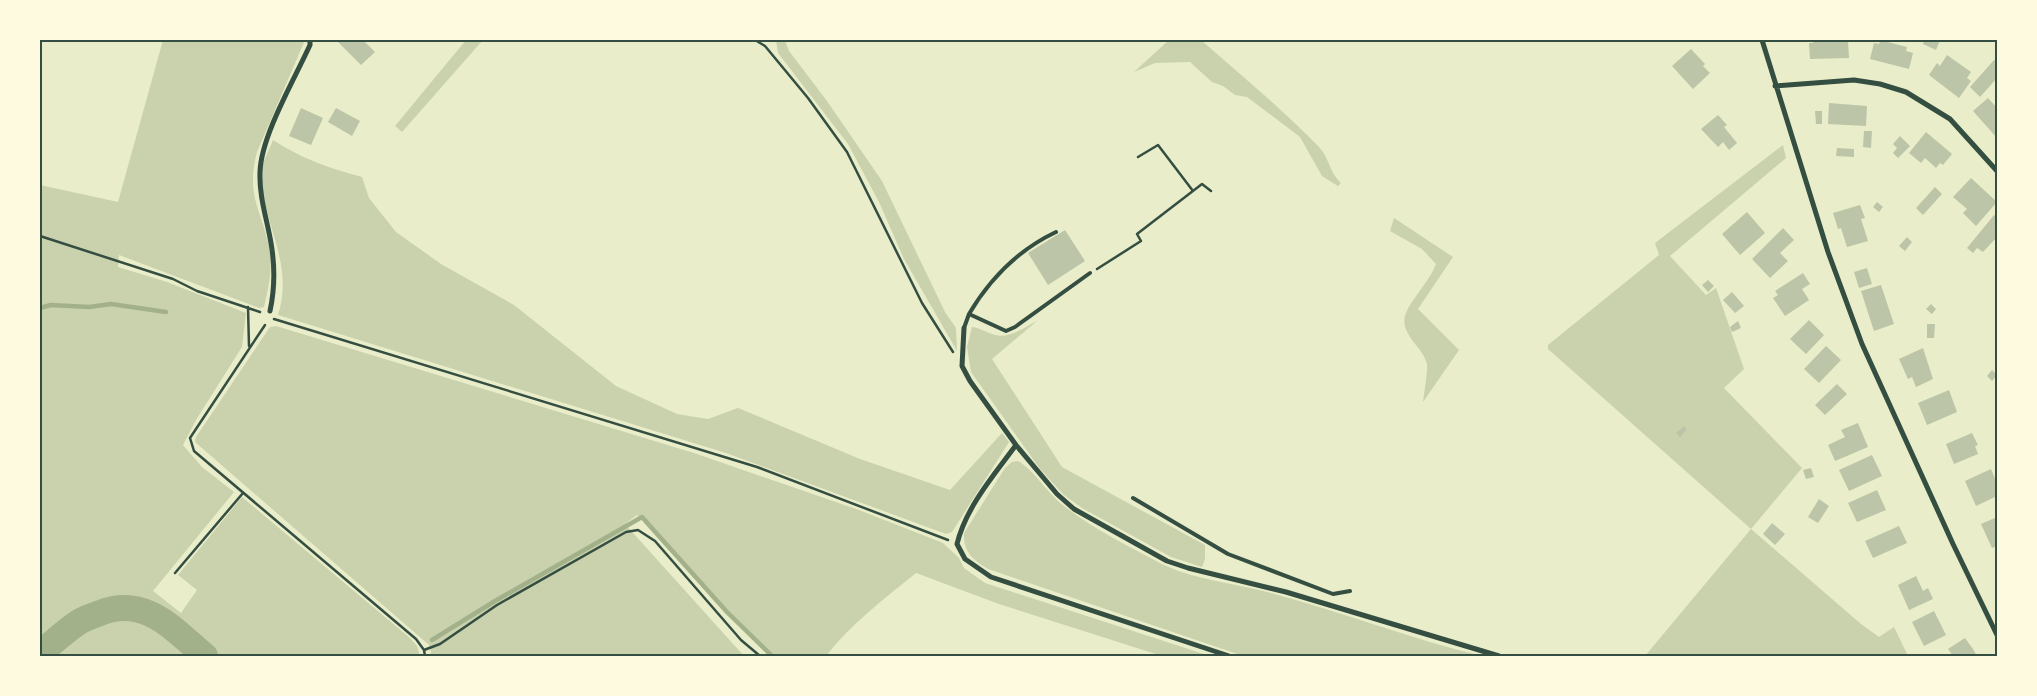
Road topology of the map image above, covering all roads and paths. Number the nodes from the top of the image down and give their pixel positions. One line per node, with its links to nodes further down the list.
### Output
1 (310, 40): 16 (street)
2 (755, 40): 5 (path)
3 (767, 40): 5 (path)
4 (1762, 40): 6 (street)
5 (765, 46): 21 (path)
6 (1775, 86): 8 (street); 28 (street)
7 (1138, 157): 9 (path)
8 (1997, 171)
9 (1193, 191): 10 (path); 13 (path)
10 (1211, 191)
11 (1056, 232): 17 (lane)
12 (40, 236): 14 (path)
13 (1090, 273): 17 (lane)
14 (248, 306): 15 (path); 20 (path)
15 (262, 313)
16 (269, 314): 25 (path)
17 (969, 314): 19 (lane)
18 (266, 325): 20 (path)
19 (964, 328): 21 (street)
20 (250, 348): 23 (path)
21 (962, 366): 22 (street)
22 (1016, 446): 25 (street); 33 (street)
23 (243, 493): 26 (path); 29 (path)
24 (1133, 498): 27 (lane)
25 (957, 544): 32 (street)
26 (175, 573)
27 (1350, 590)
28 (1997, 635)
29 (424, 650): 30 (path); 31 (path)
30 (425, 656)
31 (760, 656)
32 (1229, 656)
33 (1499, 656)

